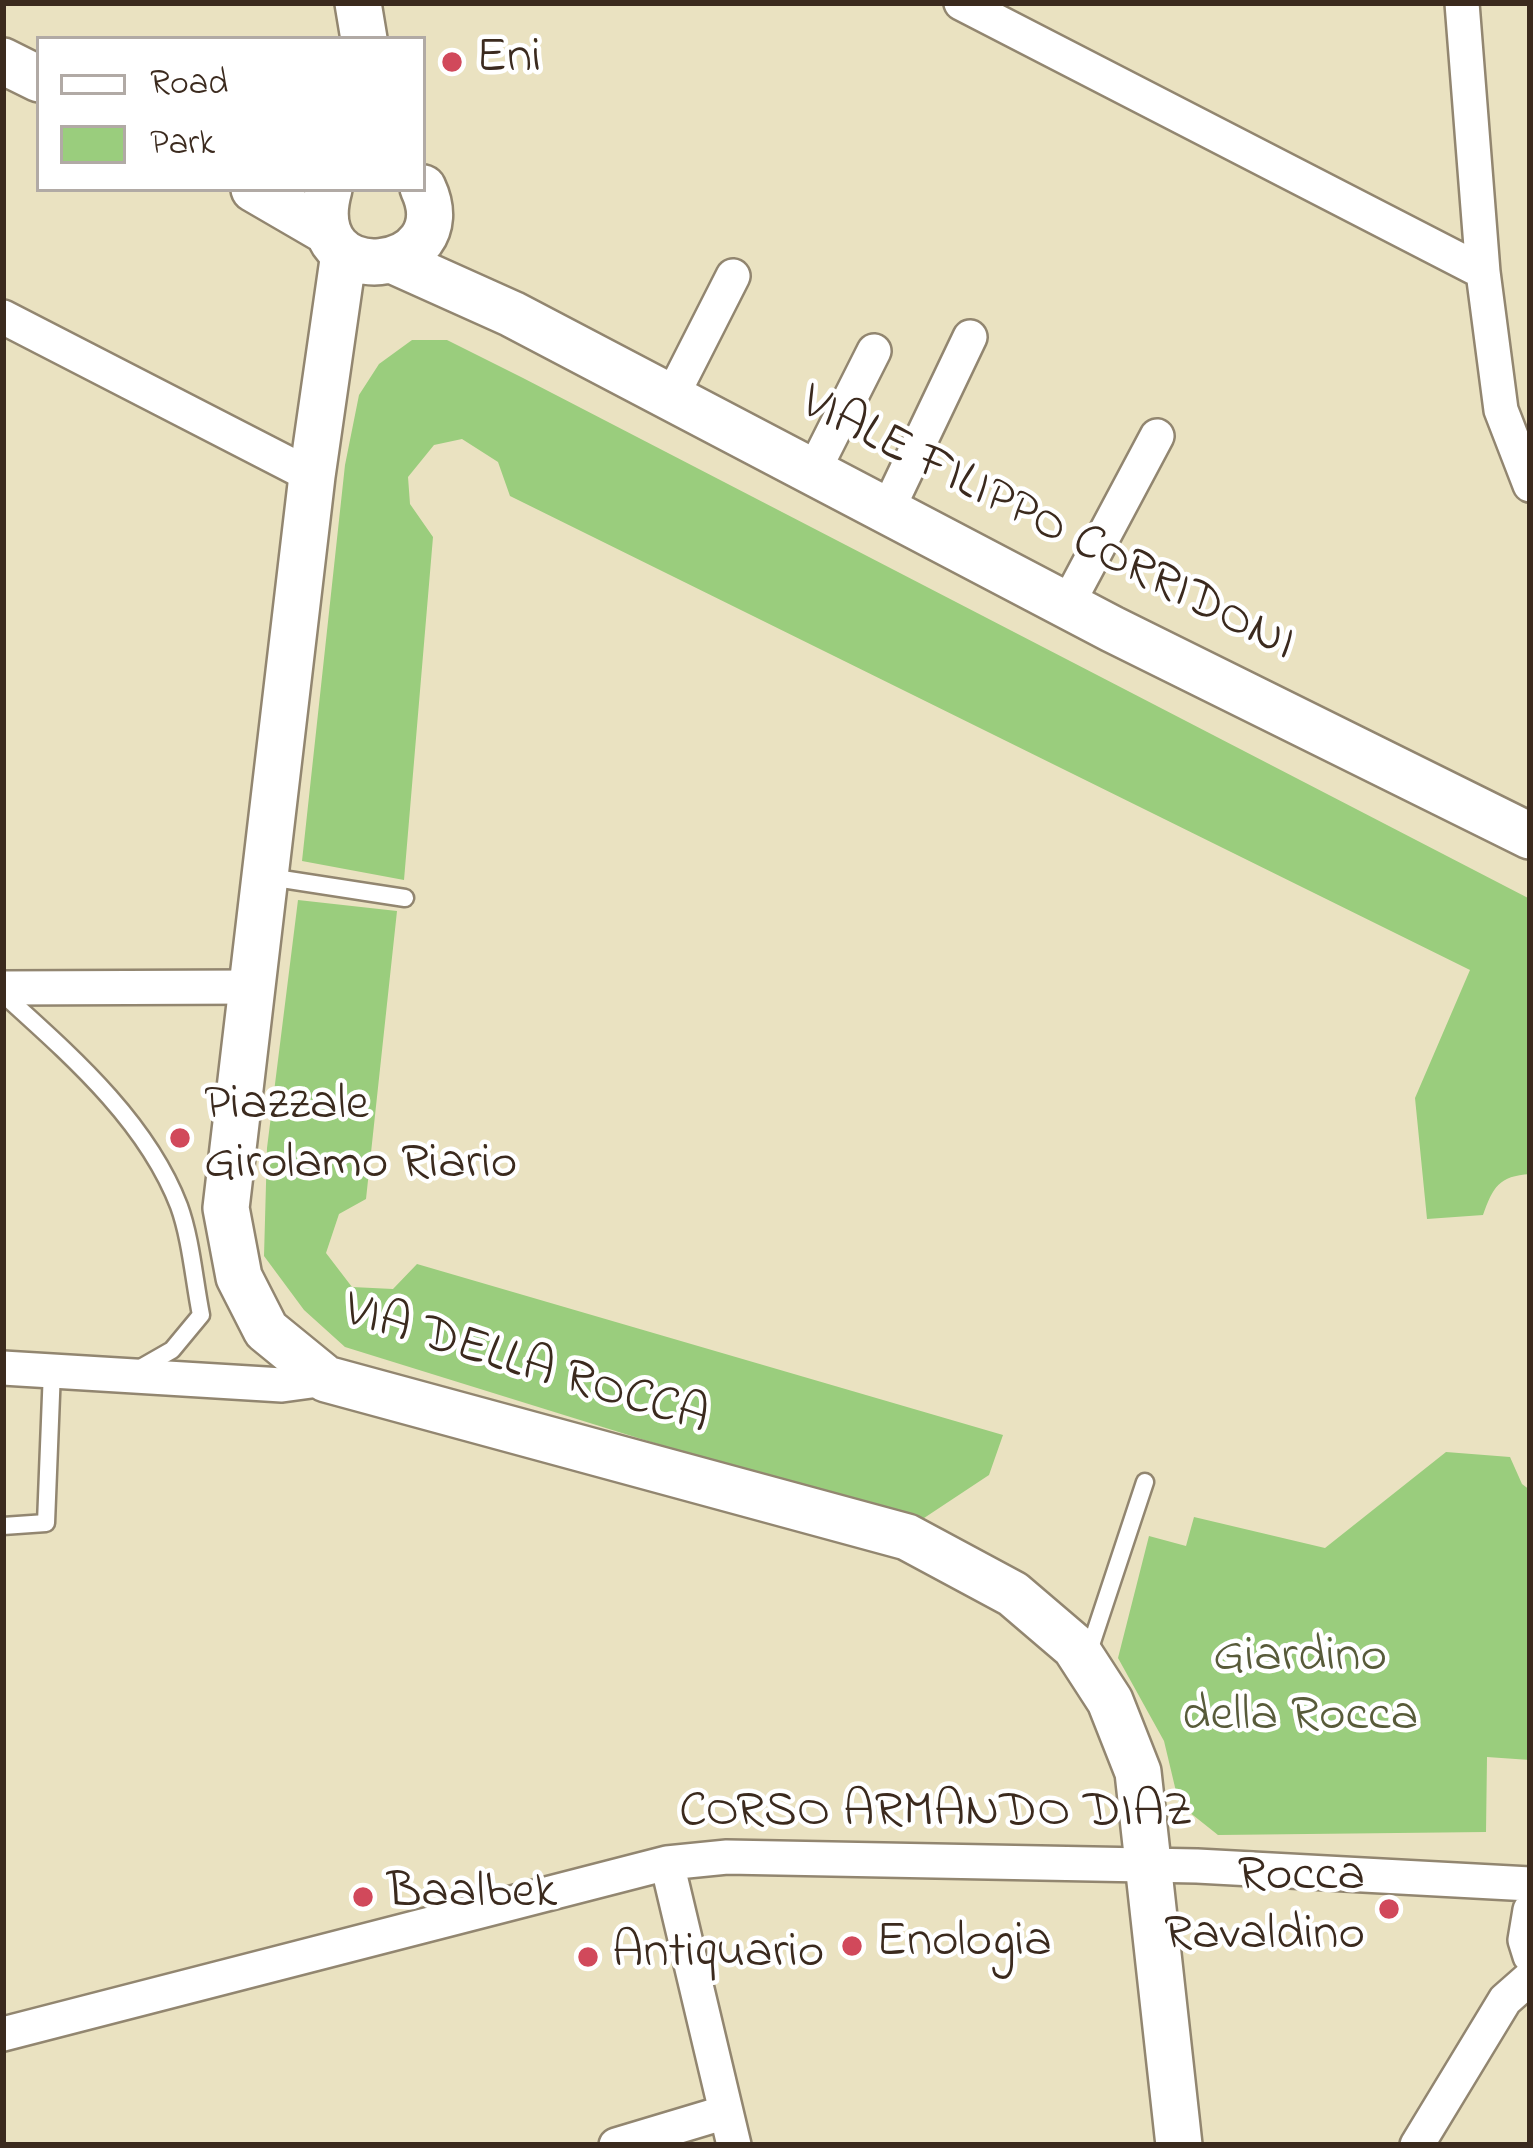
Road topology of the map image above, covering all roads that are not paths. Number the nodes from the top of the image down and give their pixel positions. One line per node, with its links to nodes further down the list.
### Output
1 (961, 3): 9 (street)
2 (1462, 3): 9 (street)
3 (3, 61): 4 (main road)
4 (36, 78)
5 (263, 192): 7 (main road)
6 (426, 194): 8 (main road); 11 (main road, VIALE FILIPPO CORRIDONI)
7 (332, 216): 8 (main road, VIALE FILIPPO CORRIDONI); 19 (main road, VIA DELLA ROCCA)
8 (394, 261): 11 (main road, VIALE FILIPPO CORRIDONI)
9 (1483, 272): 15 (street)
10 (733, 276): 16 (street)
11 (512, 314): 16 (main road, VIALE FILIPPO CORRIDONI)
12 (3, 316): 19 (street)
13 (970, 337): 21 (street)
14 (874, 351): 18 (street)
15 (1514, 394): 20 (street)
16 (671, 398): 18 (main road, VIALE FILIPPO CORRIDONI)
17 (1157, 436): 22 (street)
18 (813, 472): 21 (main road, VIALE FILIPPO CORRIDONI)
19 (312, 476): 24 (main road, VIA DELLA ROCCA)
20 (1530, 485)
21 (887, 511): 22 (main road, VIALE FILIPPO CORRIDONI)
22 (1067, 605): 23 (main road, VIALE FILIPPO CORRIDONI)
23 (1530, 836)
24 (268, 877): 25 (lane); 26 (main road, VIA DELLA ROCCA)
25 (405, 898)
26 (253, 987): 27 (street); 31 (main road, VIA DELLA ROCCA)
27 (3, 991): 30 (lane)
28 (3, 1368): 29 (street)
29 (52, 1370): 30 (street); 33 (lane)
30 (131, 1373): 31 (street)
31 (326, 1379): 34 (main road, VIA DELLA ROCCA)
32 (1145, 1482): 34 (lane)
33 (3, 1526)
34 (1085, 1664): 36 (main road, VIA DELLA ROCCA)
35 (667, 1863): 36 (street, CORSO ARMANDO DIAZ); 41 (street, CORSO ARMANDO DIAZ); 42 (street)
36 (1150, 1865): 37 (street, CORSO ARMANDO DIAZ); 44 (main road, VIA DELLA ROCCA)
37 (1530, 1884)
38 (1530, 1910): 39 (street)
39 (1530, 1956)
40 (1530, 1978): 45 (street)
41 (3, 2034)
42 (730, 2129): 43 (street)
43 (616, 2145)
44 (1179, 2145)
45 (1417, 2145)

